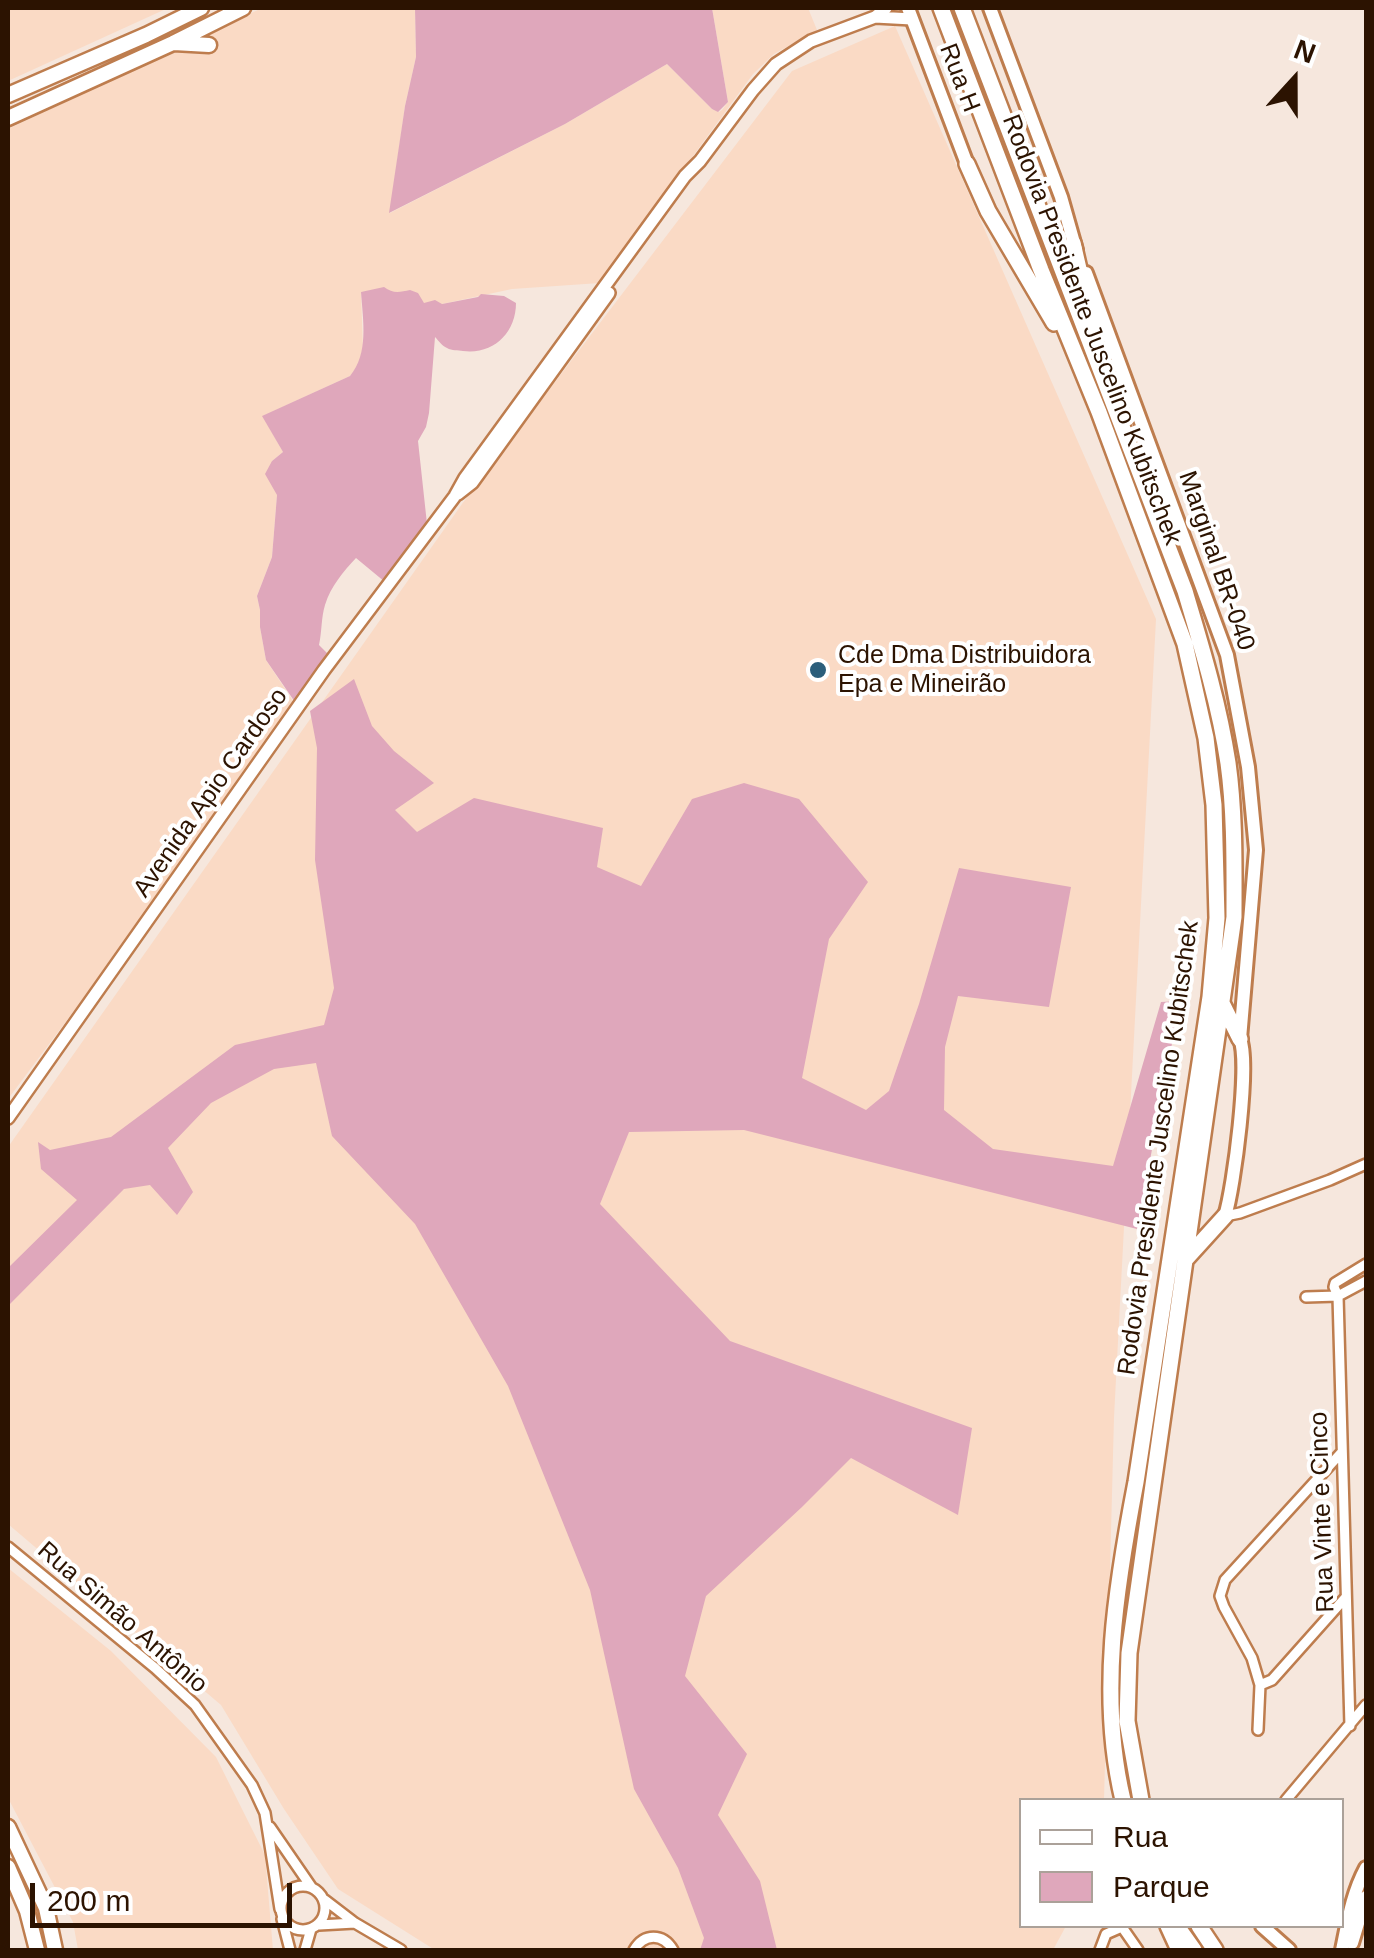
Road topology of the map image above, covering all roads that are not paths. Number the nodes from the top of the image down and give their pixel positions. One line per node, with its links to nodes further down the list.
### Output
1 (201, 8): 11 (highway)
2 (242, 8): 9 (highway)
3 (886, 8): 8 (street, Avenida Apio Cardoso)
4 (940, 8): 15 (highway, Rodovia Presidente Juscelino Kubitschek)
5 (962, 8): 16 (highway, Rodovia Presidente Juscelino Kubitschek)
6 (990, 8): 14 (main road, Marginal BR-040)
7 (910, 13): 8 (street, Avenida Apio Cardoso); 13 (main road, Rua H)
8 (875, 17): 19 (street, Avenida Apio Cardoso)
9 (173, 43): 10 (highway); 12 (highway)
10 (209, 45)
11 (8, 95)
12 (8, 118)
13 (967, 164): 15 (highway)
14 (1074, 242): 16 (highway); 18 (main road, Marginal BR-040)
15 (1084, 371): 35 (highway, Rodovia Presidente Juscelino Kubitschek)
16 (1103, 372): 17 (highway, Rodovia Presidente Juscelino Kubitschek)
17 (1222, 1003): 18 (highway); 22 (highway, Rodovia Presidente Juscelino Kubitschek)
18 (1240, 1039): 21 (main road, Marginal BR-040)
19 (8, 1118)
20 (1366, 1164): 21 (street)
21 (1225, 1216): 22 (highway)
22 (1186, 1259): 34 (highway, Rodovia Presidente Juscelino Kubitschek)
23 (1366, 1264): 25 (street)
24 (1366, 1280): 25 (street)
25 (1338, 1296): 26 (street); 27 (street, Rua Vinte e Cinco)
26 (1306, 1297)
27 (1342, 1453): 29 (street, Rua Vinte e Cinco); 30 (street)
28 (8, 1547): 39 (street, Rua Simão Antônio)
29 (1346, 1597): 30 (street); 32 (street, Rua Vinte e Cinco)
30 (1260, 1685): 33 (street)
31 (1366, 1705): 32 (street)
32 (1350, 1726): 38 (street)
33 (1258, 1730)
34 (1134, 1769): 36 (highway, Rodovia Presidente Juscelino Kubitschek); 37 (highway)
35 (1123, 1798)
36 (1141, 1798)
37 (1152, 1798)
38 (1288, 1798)
39 (268, 1825): 43 (street, Rua Simão Antônio); 46 (street, Rua Simão Antônio)
40 (8, 1827): 55 (highway)
41 (8, 1867): 54 (highway)
42 (1366, 1868): 66 (main road)
43 (312, 1888): 45 (street); 46 (street)
44 (1366, 1897): 67 (main road)
45 (323, 1898): 47 (street); 48 (street)
46 (281, 1913): 48 (street); 56 (street, Rua Simão Antônio)
47 (355, 1923): 48 (street); 58 (street)
48 (315, 1927): 57 (street)
49 (1120, 1928): 61 (street)
50 (1123, 1928): 62 (street)
51 (1178, 1928): 63 (highway)
52 (1200, 1928): 64 (highway)
53 (1264, 1928): 65 (main road)
54 (36, 1950)
55 (55, 1950)
56 (290, 1950)
57 (306, 1950)
58 (401, 1950)
59 (634, 1950): 60 (street)
60 (673, 1950)
61 (1100, 1950)
62 (1138, 1950)
63 (1194, 1950)
64 (1216, 1950)
65 (1289, 1950)
66 (1342, 1950)
67 (1350, 1950)

